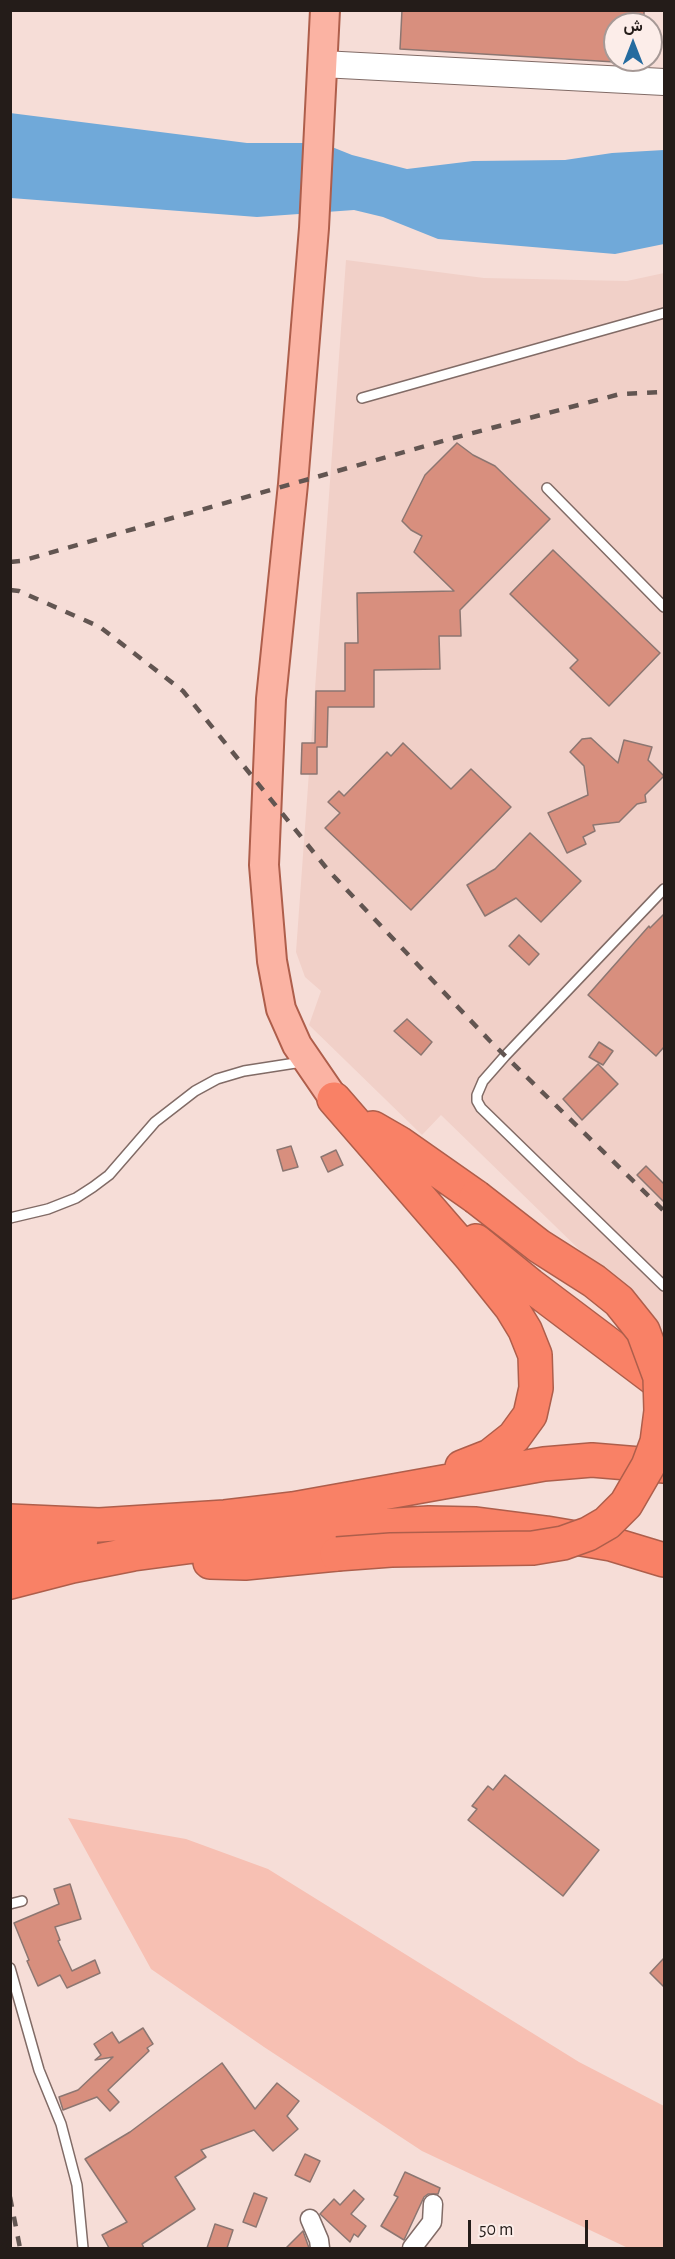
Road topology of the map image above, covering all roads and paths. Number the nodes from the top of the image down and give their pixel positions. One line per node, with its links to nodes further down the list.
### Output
1 (325, 10): 2 (main road)
2 (322, 64): 3 (street); 9 (main road)
3 (664, 82)
4 (664, 313): 5 (lane)
5 (362, 398)
6 (547, 488): 7 (lane)
7 (664, 607)
8 (664, 889): 13 (lane)
9 (308, 1061): 10 (main road); 12 (lane)
10 (334, 1099): 11 (highway); 16 (highway)
11 (366, 1125): 14 (highway); 20 (highway, bridge)
12 (10, 1218)
13 (664, 1286)
14 (664, 1386)
15 (664, 1466): 16 (highway)
16 (368, 1496): 17 (highway)
17 (225, 1517): 18 (highway); 19 (highway)
18 (10, 1521)
19 (10, 1550)
20 (133, 1554): 21 (highway); 22 (highway)
21 (664, 1560)
22 (10, 1582)
23 (22, 1901): 24 (lane)
24 (10, 1904)
25 (10, 1968): 28 (lane)
26 (433, 2204): 30 (street)
27 (309, 2219): 29 (street)
28 (83, 2248)
29 (320, 2248)
30 (412, 2248)

